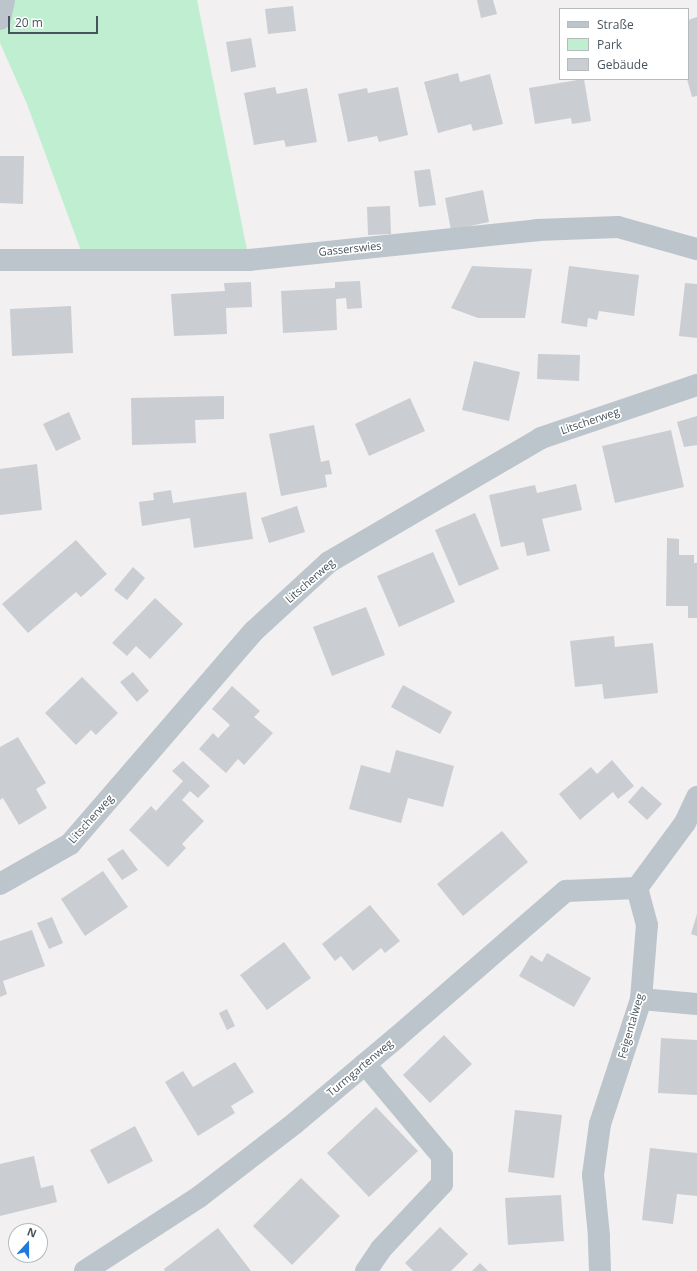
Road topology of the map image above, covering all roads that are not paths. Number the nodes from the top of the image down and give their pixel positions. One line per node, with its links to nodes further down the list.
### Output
1 (4, 0): 2 (street)
2 (0, 19)
3 (697, 249): 4 (street, Gasserswies)
4 (0, 260)
5 (697, 385): 7 (street, Litscherweg)
6 (697, 797): 8 (street)
7 (0, 884)
8 (637, 888): 9 (street, Feigentalweg); 11 (street, Turmgartenweg)
9 (641, 999): 10 (street); 14 (street, Feigentalweg)
10 (697, 1004)
11 (365, 1064): 12 (street, Turmgartenweg); 13 (street)
12 (85, 1271)
13 (366, 1271)
14 (600, 1271)

